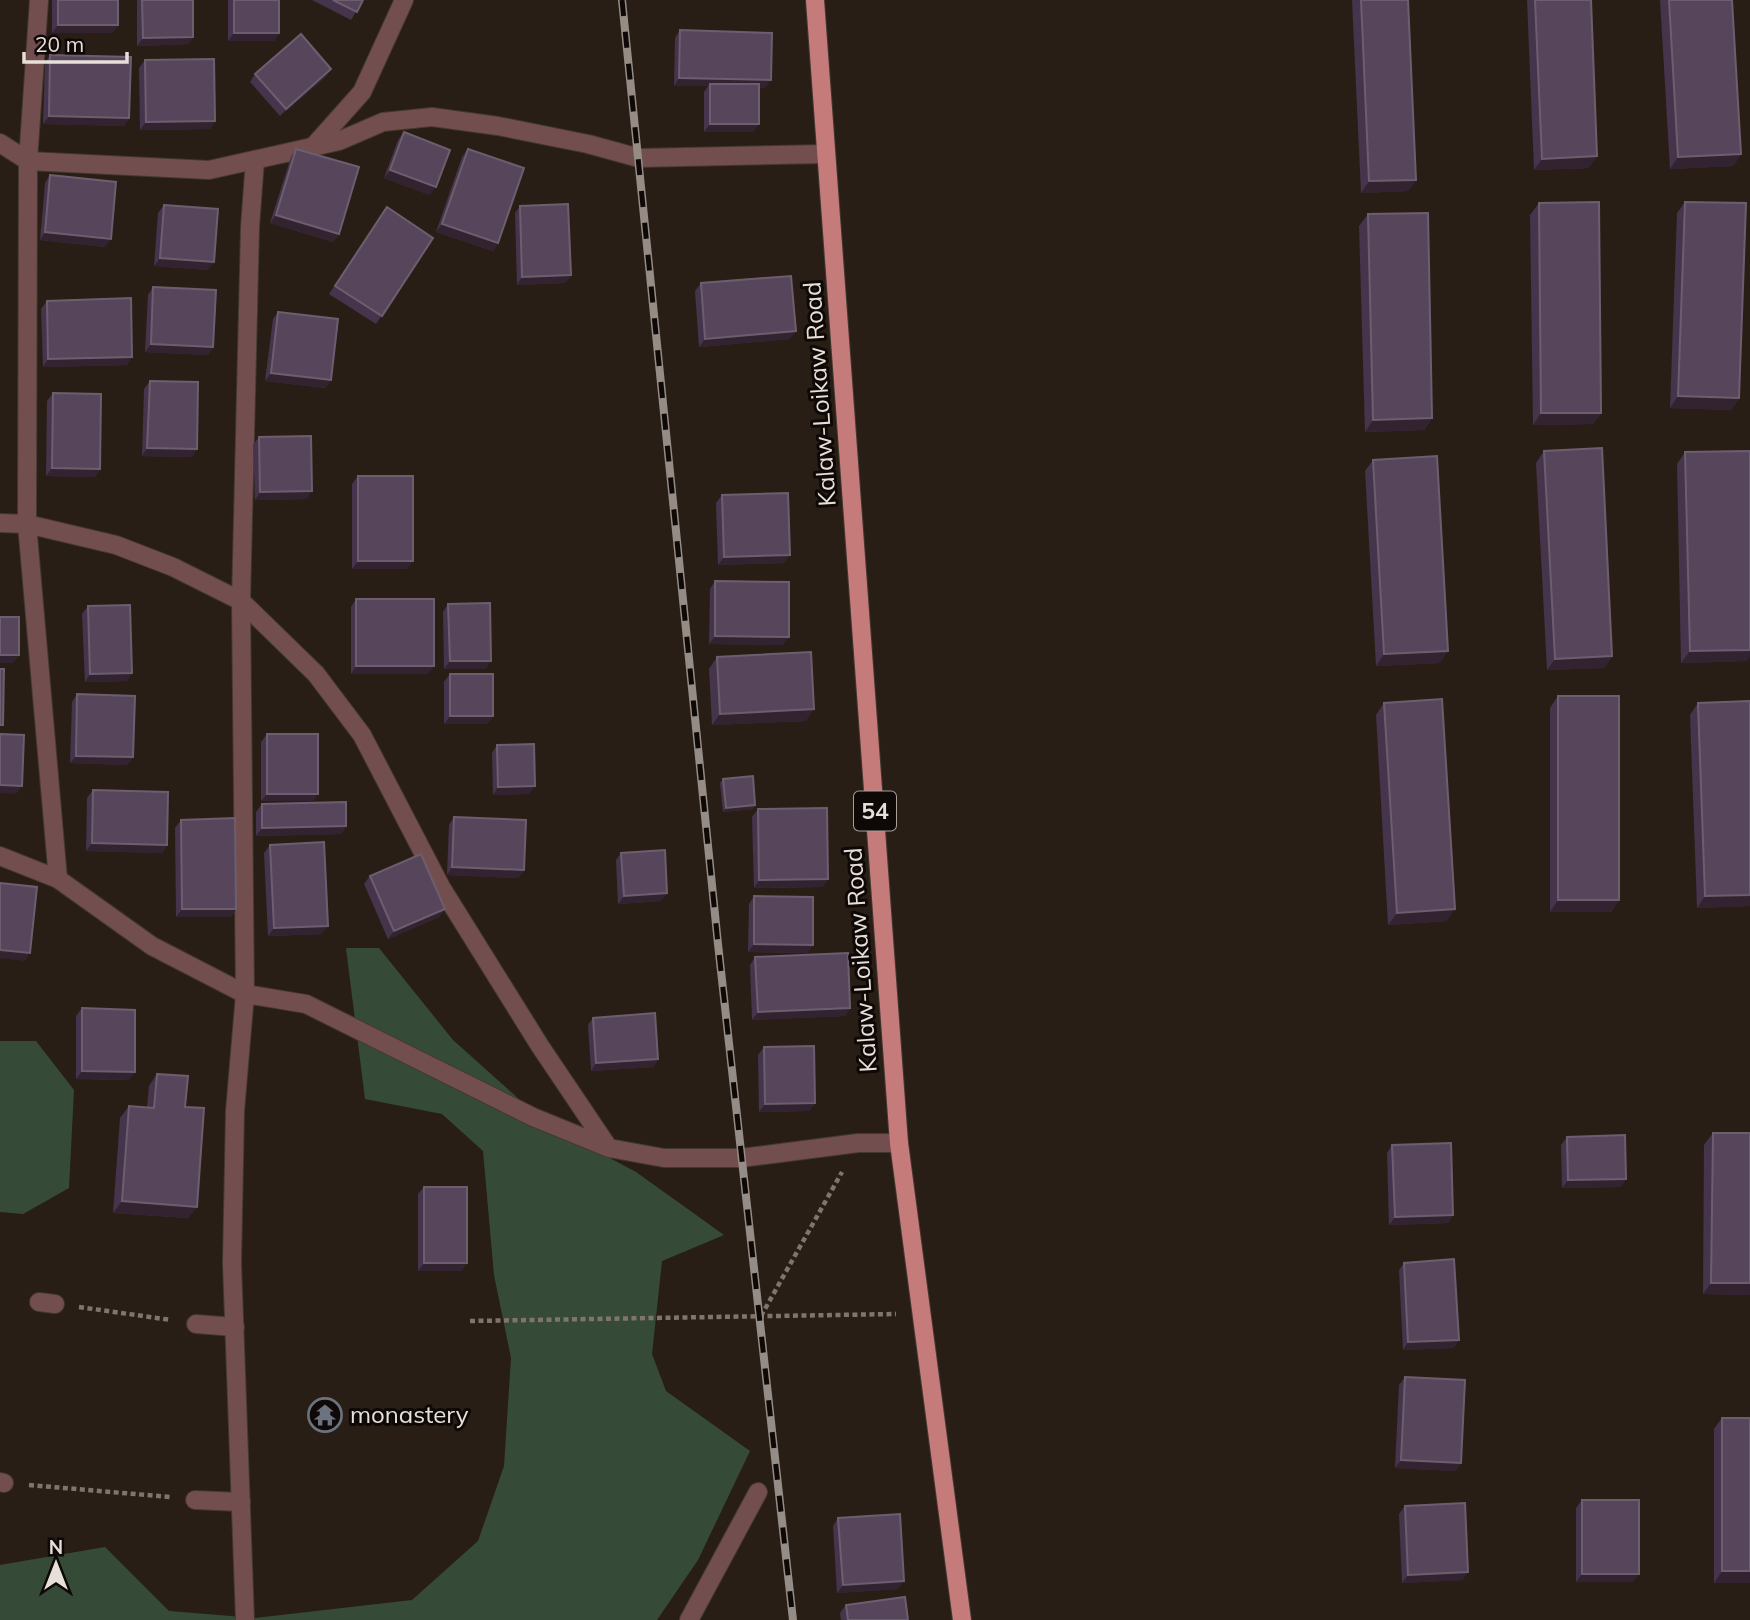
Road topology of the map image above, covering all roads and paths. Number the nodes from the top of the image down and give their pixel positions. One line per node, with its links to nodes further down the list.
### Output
1 (39, 0): 8 (street)
2 (404, 0): 5 (street)
3 (815, 0): 6 (main road, Kalaw-Loikaw Road / 54)
4 (0, 143): 8 (street)
5 (313, 146): 6 (street); 7 (street)
6 (827, 155): 16 (main road, Kalaw-Loikaw Road / 54)
7 (255, 160): 8 (street); 11 (street)
8 (28, 161): 10 (street)
9 (0, 523): 10 (street)
10 (27, 524): 11 (street); 13 (street)
11 (241, 601): 14 (street); 17 (street)
12 (0, 856): 13 (street)
13 (58, 879): 14 (street)
14 (245, 994): 17 (street); 23 (street)
15 (858, 1143): 16 (street); 17 (street); 20 (path)
16 (899, 1143): 19 (main road, Kalaw-Loikaw Road / 54)
17 (609, 1148)
18 (47, 1303): 22 (path)
19 (924, 1315): 20 (path); 30 (main road, Kalaw-Loikaw Road / 54)
20 (761, 1316): 21 (path)
21 (470, 1321)
22 (197, 1324): 23 (street)
23 (235, 1327): 27 (street)
24 (2, 1482): 26 (path)
25 (758, 1492): 29 (street)
26 (195, 1500): 27 (street)
27 (242, 1502): 28 (street)
28 (245, 1620)
29 (689, 1620)
30 (962, 1620)

